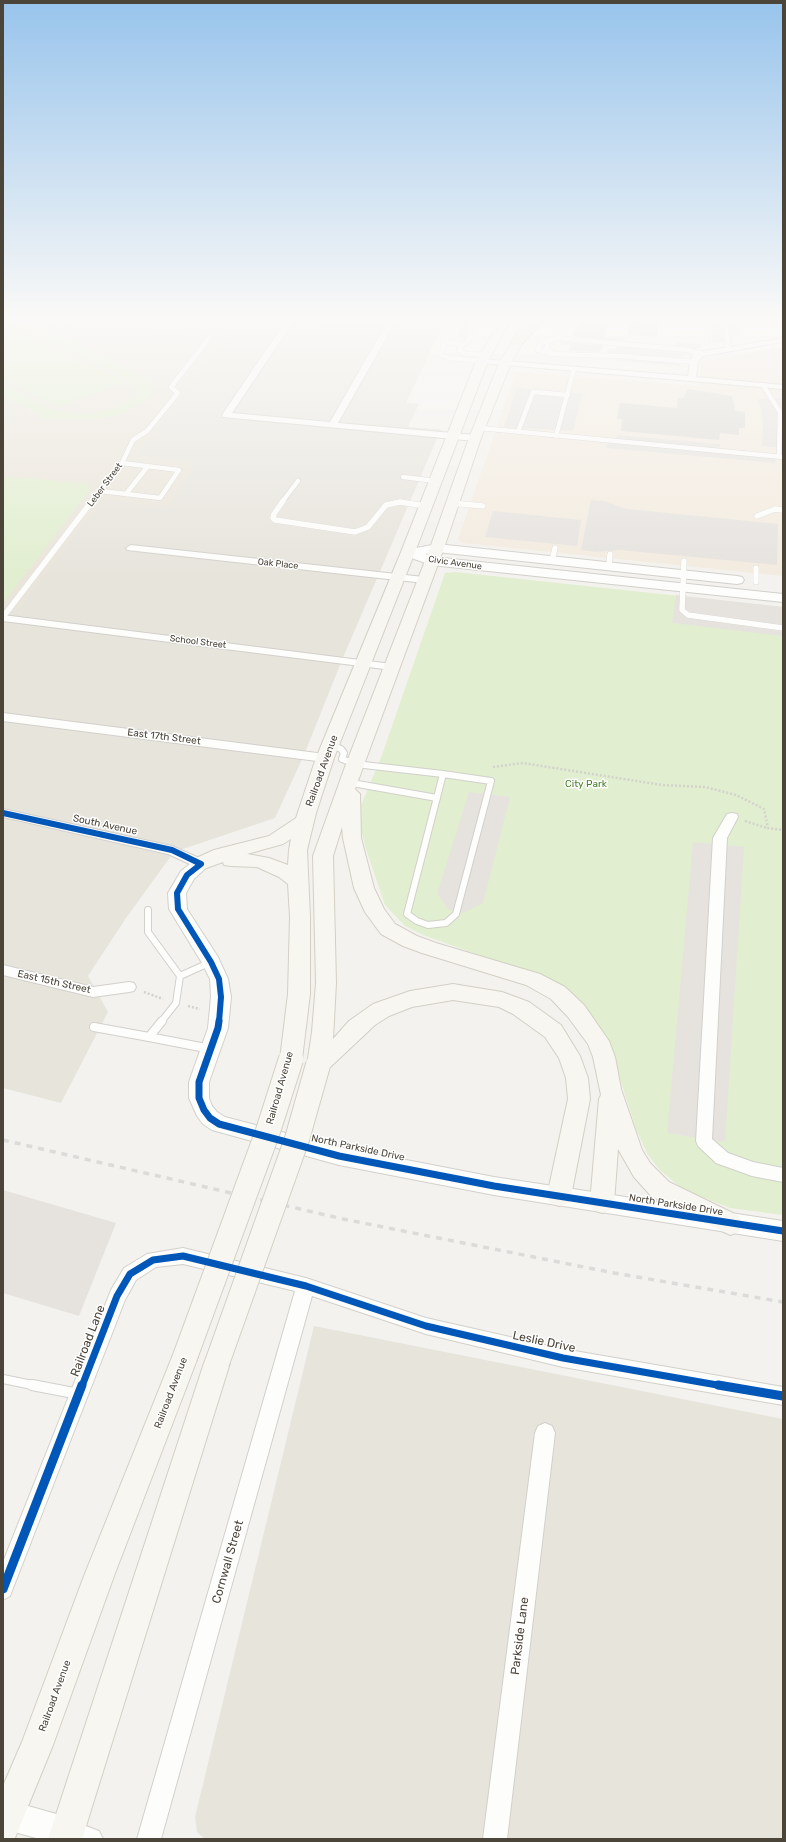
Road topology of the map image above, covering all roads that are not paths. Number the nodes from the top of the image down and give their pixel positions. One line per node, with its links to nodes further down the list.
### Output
1 (168, 405): 15 (lane, Leber Street)
2 (233, 405): 9 (street)
3 (344, 405): 9 (street)
4 (465, 405): 12 (main road, Railroad Avenue)
5 (489, 405): 11 (main road)
6 (528, 405): 10 (lane)
7 (565, 405): 13 (lane)
8 (776, 405): 14 (lane)
9 (333, 424): 12 (street)
10 (518, 432): 11 (lane); 13 (lane)
11 (477, 433): 12 (street); 22 (main road)
12 (452, 436): 19 (main road, Railroad Avenue)
13 (556, 436): 14 (lane)
14 (781, 456)
15 (122, 463): 16 (lane); 20 (lane, Leber Street)
16 (148, 466): 21 (lane); 21 (lane)
17 (403, 477): 19 (lane)
18 (298, 481): 23 (lane)
19 (436, 481): 23 (main road, Railroad Avenue)
20 (101, 491): 21 (lane); 40 (lane, Leber Street)
21 (126, 494)
22 (452, 503): 24 (lane); 30 (main road)
23 (426, 506): 29 (main road, Railroad Avenue)
24 (484, 506)
25 (783, 510): 26 (lane)
26 (757, 516)
27 (131, 548): 34 (street, Oak Place)
28 (555, 548): 31 (lane)
29 (408, 552): 30 (street, Civic Avenue); 34 (main road, Railroad Avenue)
30 (434, 555): 31 (street, Civic Avenue); 35 (main road); 36 (street, Civic Avenue)
31 (552, 561): 36 (street, Civic Avenue)
32 (684, 561): 36 (lane)
33 (756, 568): 37 (lane)
34 (397, 577): 35 (street, Oak Place); 42 (main road, Railroad Avenue)
35 (424, 580): 43 (main road)
36 (682, 581): 37 (street, Civic Avenue); 39 (street, Civic Avenue); 41 (lane)
37 (756, 582): 38 (street, Civic Avenue)
38 (783, 585)
39 (783, 598)
40 (3, 618): 42 (street, School Street)
41 (783, 628)
42 (363, 663): 43 (street, School Street); 45 (main road, Railroad Avenue)
43 (392, 666): 46 (main road)
44 (3, 717): 45 (street, East 17th Street)
45 (328, 751): 46 (lane); 51 (main road, Railroad Avenue)
46 (353, 773): 47 (lane); 48 (lane); 62 (main road); 63 (main road)
47 (443, 774): 48 (lane); 48 (lane)
48 (437, 798)
49 (3, 813): 52 (street, South Avenue)
50 (732, 817): 64 (street)
51 (304, 822): 52 (main road); 53 (main road, Railroad Avenue)
52 (201, 864): 53 (main road); 55 (street, North Parkside Drive)
53 (298, 882): 75 (main road, Railroad Avenue, bridge)
54 (148, 910): 57 (lane)
55 (211, 962): 57 (lane); 61 (street, North Parkside Drive)
56 (3, 970): 58 (street, East 15th Street)
57 (180, 976): 60 (lane)
58 (128, 987)
59 (94, 1027): 60 (lane)
60 (149, 1037): 61 (lane)
61 (211, 1049): 65 (street, North Parkside Drive)
62 (318, 1065): 65 (main road); 76 (main road, bridge)
63 (610, 1089): 66 (main road); 67 (main road)
64 (783, 1175)
65 (559, 1196): 66 (street, North Parkside Drive)
66 (602, 1203): 67 (street, North Parkside Drive)
67 (730, 1224): 68 (street, North Parkside Drive)
68 (783, 1231)
69 (306, 1286): 71 (street, Railroad Lane); 72 (street, Leslie Drive); 77 (street, Cornwall Street)
70 (3, 1379): 71 (lane)
71 (79, 1394): 74 (street, Railroad Lane)
72 (783, 1396)
73 (546, 1433): 78 (street, Parkside Lane)
74 (3, 1589)
75 (5, 1818): 76 (street)
76 (74, 1836)
77 (149, 1839)
78 (495, 1839)

